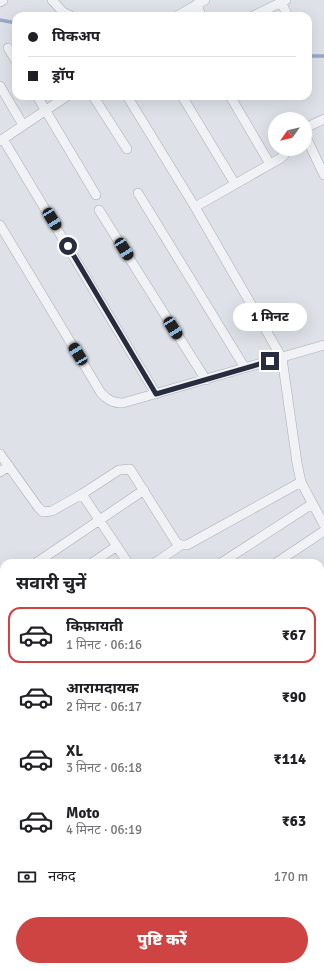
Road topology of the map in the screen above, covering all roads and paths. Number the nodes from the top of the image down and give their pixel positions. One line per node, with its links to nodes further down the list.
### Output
1 (3, 0): 4 (street)
2 (52, 0): 6 (street)
3 (283, 1): 8 (street); 9 (street)
4 (0, 2)
5 (201, 2): 7 (street)
6 (63, 12)
7 (184, 12)
8 (261, 12)
9 (287, 12)
10 (8, 48): 11 (street)
11 (12, 54)
12 (0, 86): 21 (street)
13 (40, 100): 19 (street)
14 (61, 100): 19 (street)
15 (96, 100): 24 (street)
16 (129, 100): 32 (street)
17 (184, 100): 29 (street)
18 (232, 100): 27 (street)
19 (46, 110): 21 (street); 31 (street)
20 (324, 119): 22 (street)
21 (23, 125): 23 (street)
22 (312, 125)
23 (2, 140): 39 (street)
24 (127, 149)
25 (312, 150): 28 (street)
26 (282, 156): 27 (street)
27 (270, 164): 29 (street)
28 (324, 175)
29 (235, 184): 32 (street)
30 (138, 193): 37 (street)
31 (96, 195)
32 (195, 207): 36 (street)
33 (99, 210): 38 (street)
34 (0, 225): 39 (street)
35 (324, 345): 36 (street)
36 (282, 358): 37 (street); 43 (street)
37 (245, 368): 38 (street)
38 (206, 380): 39 (street)
39 (156, 394)
40 (0, 454): 41 (street)
41 (9, 466): 42 (street); 45 (street)
42 (0, 472)
43 (301, 482): 46 (street); 50 (street)
44 (144, 490): 45 (street); 47 (street); 50 (street)
45 (82, 494): 47 (street)
46 (312, 504): 48 (street); 56 (street)
47 (100, 520): 51 (street); 52 (street)
48 (324, 525)
49 (324, 531): 57 (street)
50 (181, 545): 55 (street)
51 (117, 546): 53 (street); 54 (street)
52 (42, 559)
53 (98, 559)
54 (125, 559)
55 (161, 559)
56 (227, 559)
57 (282, 559)

